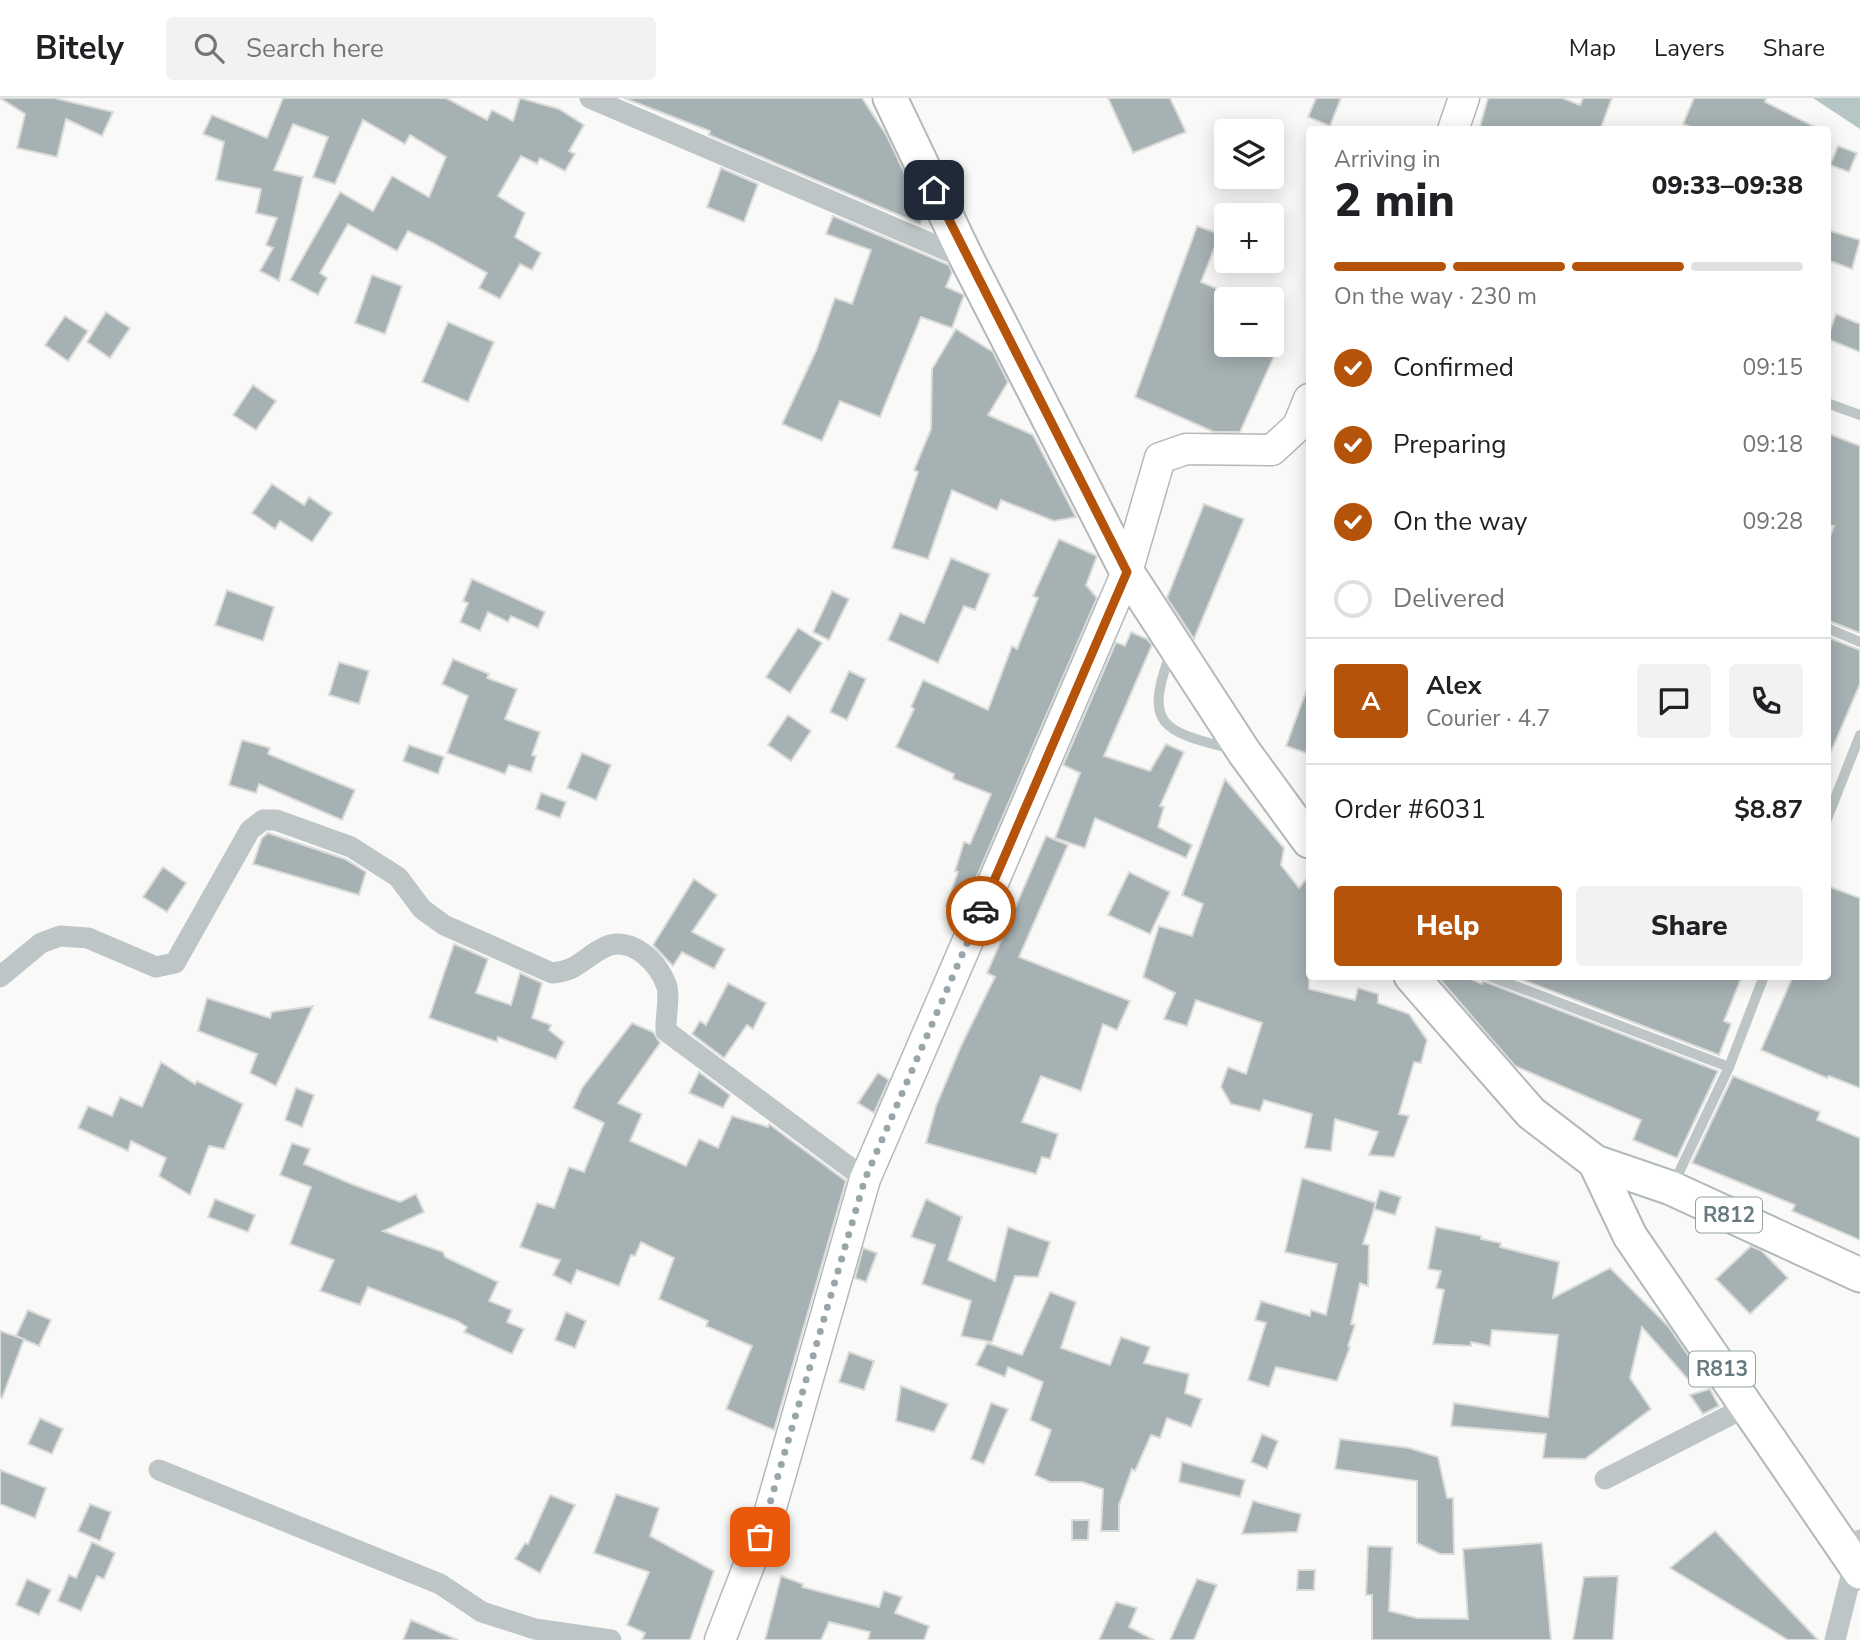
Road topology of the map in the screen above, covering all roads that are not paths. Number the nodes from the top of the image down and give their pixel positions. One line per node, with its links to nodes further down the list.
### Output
1 (590, 98): 5 (street)
2 (890, 98): 5 (main road)
3 (1464, 98): 4 (street)
4 (1454, 126)
5 (967, 259): 9 (main road)
6 (1831, 404): 7 (lane)
7 (1860, 415)
8 (1305, 418): 9 (street)
9 (1127, 572): 12 (main road); 23 (street)
10 (1831, 630): 11 (lane)
11 (1860, 642)
12 (1174, 644): 14 (main road); 14 (lane)
13 (1860, 735): 15 (lane)
14 (1244, 752): 16 (main road)
15 (1831, 808)
16 (1306, 837)
17 (0, 977): 23 (street)
18 (1415, 980): 22 (main road, R812)
19 (1500, 980): 21 (lane)
20 (1762, 980): 21 (lane)
21 (1728, 1066): 24 (lane)
22 (1595, 1161): 24 (main road, R812); 26 (main road, R813)
23 (865, 1179): 31 (street)
24 (1671, 1188): 25 (main road, R812)
25 (1860, 1275)
26 (1748, 1406): 28 (street); 29 (main road, R813)
27 (159, 1470): 30 (street)
28 (1605, 1479)
29 (1858, 1559): 32 (street)
30 (611, 1640)
31 (720, 1640)
32 (1835, 1640)

